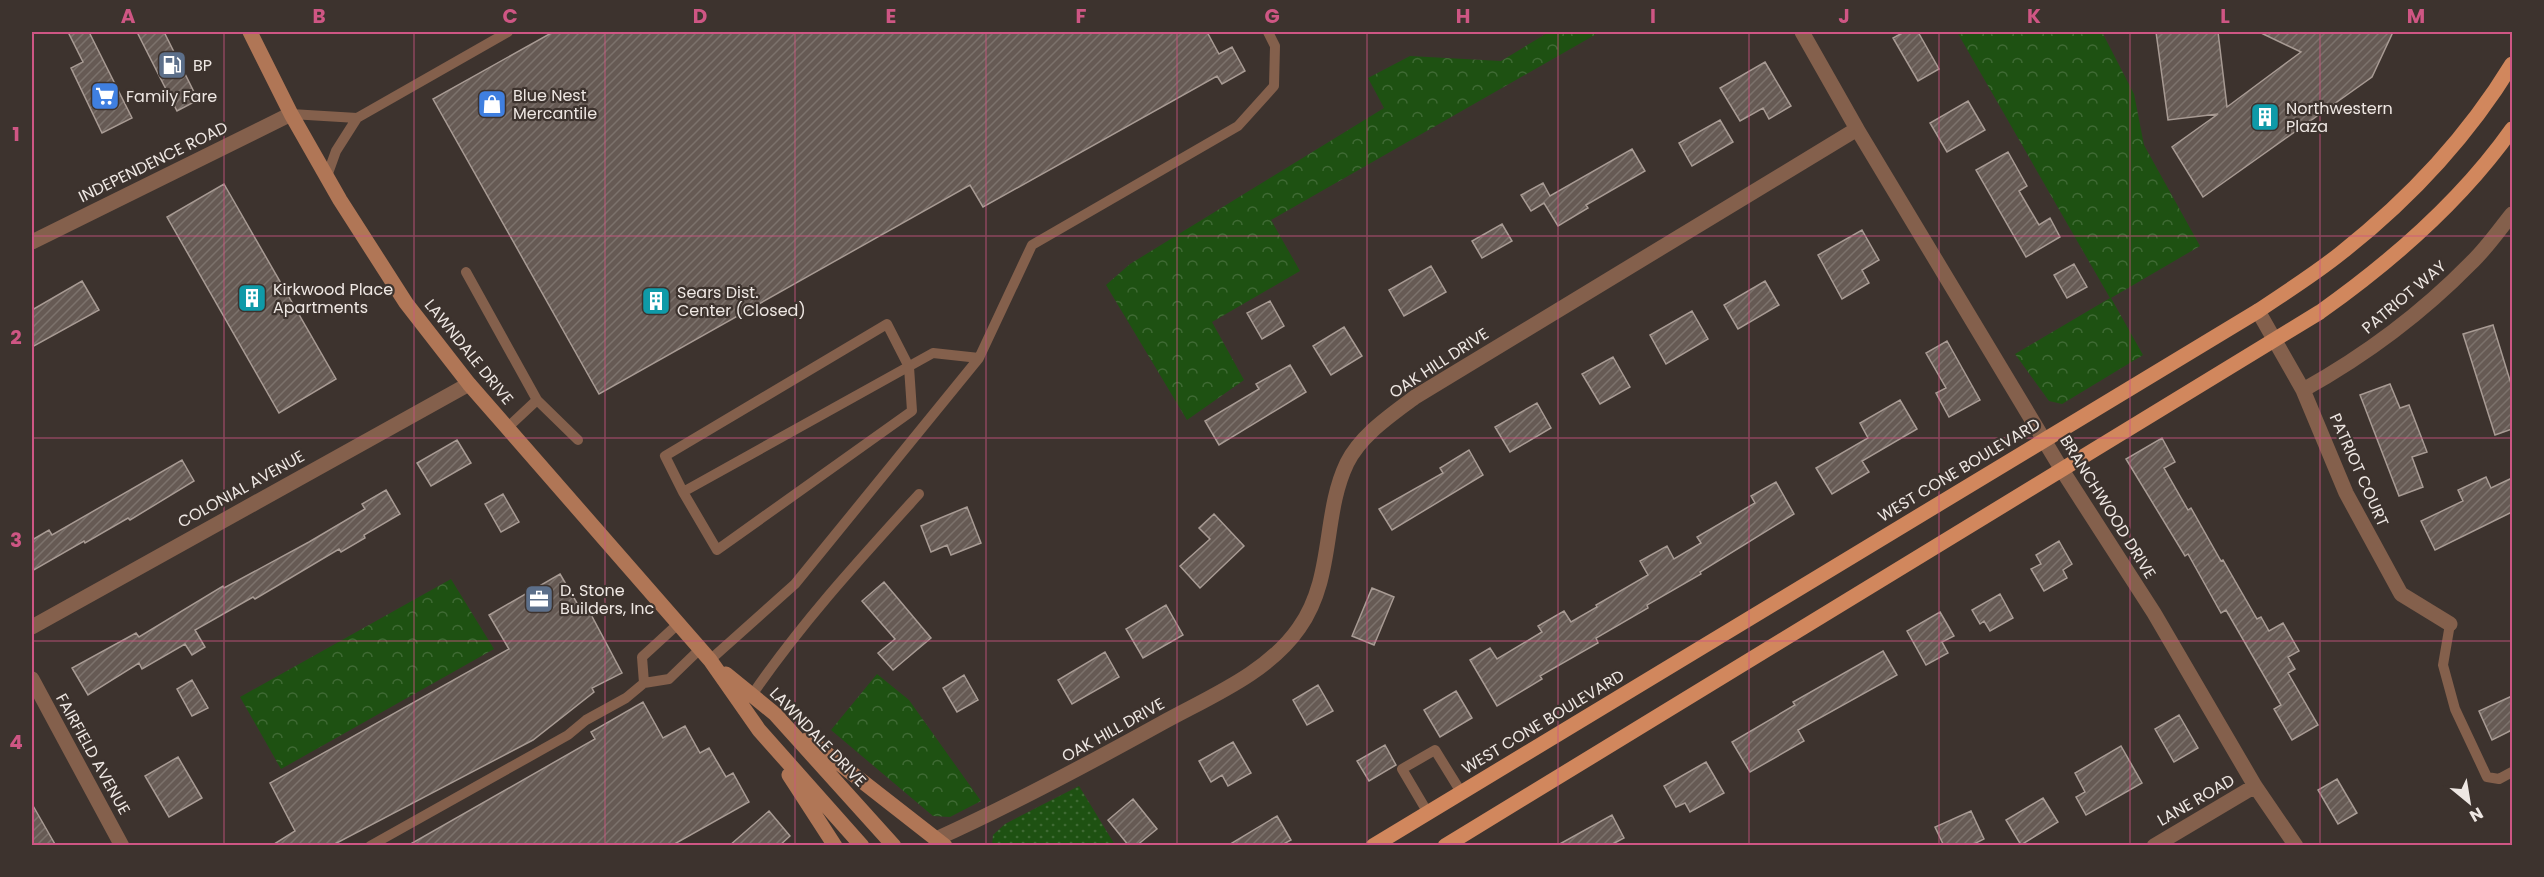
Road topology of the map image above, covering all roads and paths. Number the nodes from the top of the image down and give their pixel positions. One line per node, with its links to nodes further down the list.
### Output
1 (250, 32): 6 (main road, LAWNDALE DRIVE)
2 (508, 32): 7 (lane)
3 (1268, 32): 16 (lane)
4 (1802, 32): 8 (street, BRANCHWOOD DRIVE)
5 (2512, 64): 14 (main road, WEST CONE BOULEVARD)
6 (291, 114): 7 (lane); 10 (main road, LAWNDALE DRIVE); 12 (street, INDEPENDENCE ROAD)
7 (357, 117): 10 (lane)
8 (1857, 129): 23 (street, BRANCHWOOD DRIVE); 40 (street, OAK HILL DRIVE)
9 (2512, 129): 15 (main road)
10 (327, 176): 18 (main road, LAWNDALE DRIVE)
11 (2512, 214): 19 (street, PATRIOT WAY)
12 (32, 242)
13 (466, 272): 20 (lane)
14 (2258, 311): 15 (street, PATRIOT COURT); 23 (main road, WEST CONE BOULEVARD)
15 (2275, 340): 19 (street, PATRIOT COURT); 24 (main road)
16 (979, 358): 17 (lane); 30 (lane)
17 (909, 367): 25 (lane); 25 (lane); 25 (lane)
18 (470, 384): 21 (main road, LAWNDALE DRIVE); 29 (street, COLONIAL AVENUE)
19 (2303, 390): 28 (street, PATRIOT COURT)
20 (537, 400): 21 (lane); 22 (lane)
21 (507, 428): 27 (main road, LAWNDALE DRIVE)
22 (578, 440)
23 (2044, 440): 24 (street, BRANCHWOOD DRIVE); 38 (main road, WEST CONE BOULEVARD)
24 (2062, 470): 37 (street, BRANCHWOOD DRIVE); 47 (main road)
25 (684, 492)
26 (919, 494): 33 (lane)
27 (678, 624): 30 (main road, LAWNDALE DRIVE); 32 (lane)
28 (2450, 624): 36 (lane)
29 (32, 627)
30 (705, 655): 32 (lane); 33 (main road, LAWNDALE DRIVE); 35 (main road, LAWNDALE DRIVE)
31 (32, 679): 41 (street, FAIRFIELD AVENUE)
32 (644, 683): 42 (lane)
33 (752, 695): 34 (main road, LAWNDALE DRIVE)
34 (775, 714): 40 (main road); 45 (main road, LAWNDALE DRIVE)
35 (759, 730): 43 (main road); 44 (main road, LAWNDALE DRIVE)
36 (2512, 772)
37 (2255, 786): 48 (street, LANE ROAD); 49 (street, BRANCHWOOD DRIVE)
38 (1461, 792): 39 (main road, WEST CONE BOULEVARD); 39 (lane)
39 (1428, 813): 46 (main road, WEST CONE BOULEVARD)
40 (941, 842)
41 (123, 846)
42 (370, 846)
43 (835, 846)
44 (862, 846)
45 (894, 846)
46 (1373, 846)
47 (1445, 846)
48 (2154, 846)
49 (2296, 846)

